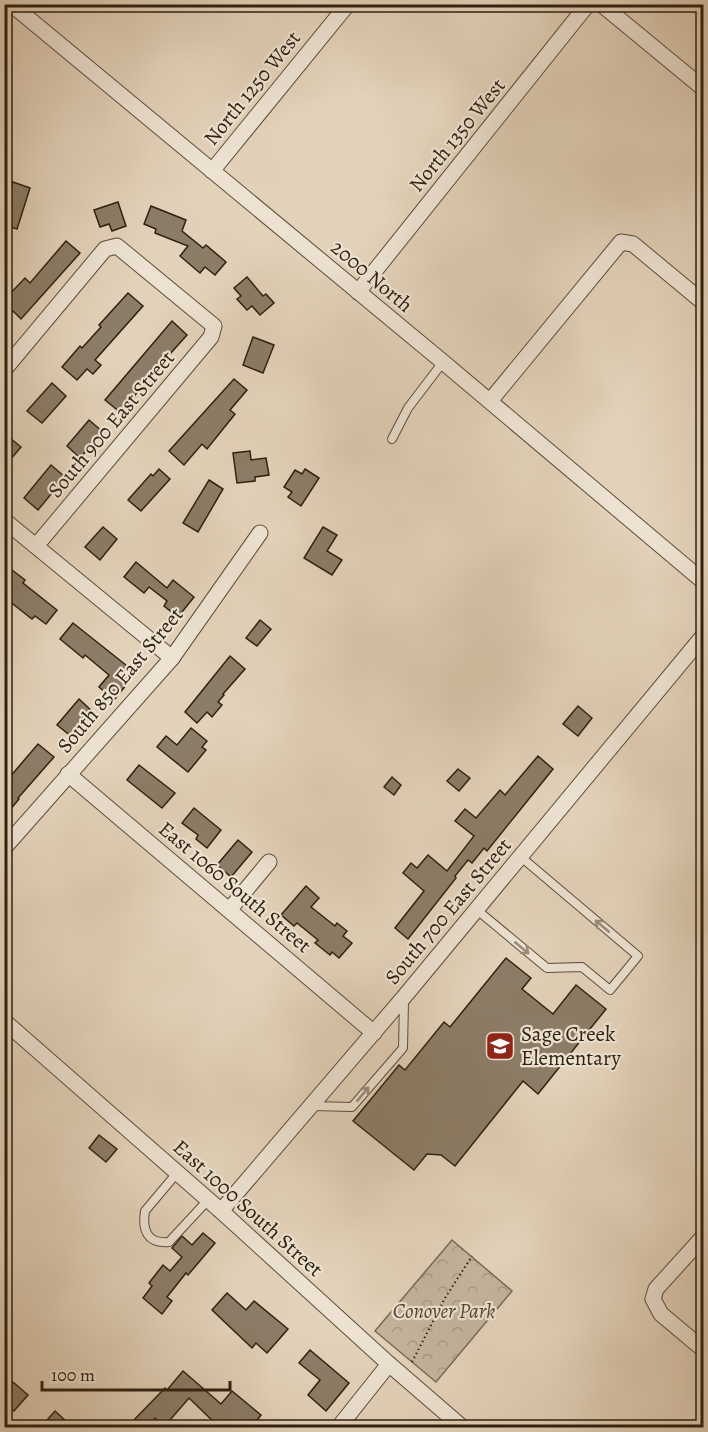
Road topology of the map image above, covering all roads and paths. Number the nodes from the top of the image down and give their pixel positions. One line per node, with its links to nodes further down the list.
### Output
1 (11, 4): 6 (street, 2000 North)
2 (348, 4): 6 (street, North 1250 West)
3 (588, 4): 7 (street, North 1350 West)
4 (601, 4): 5 (street)
5 (704, 89)
6 (212, 171): 7 (street, 2000 North)
7 (358, 292): 9 (street, 2000 North)
8 (704, 303): 11 (street)
9 (443, 362): 11 (street, 2000 North); 12 (lane)
10 (4, 370): 15 (street, South 900 East Street)
11 (490, 401): 16 (street, 2000 North)
12 (392, 439)
13 (4, 520): 15 (street)
14 (260, 533): 18 (street, South 850 East Street)
15 (36, 546): 18 (street)
16 (704, 582)
17 (704, 635): 21 (street, South 700 East Street)
18 (172, 658): 19 (street, South 850 East Street)
19 (68, 774): 20 (street, South 850 East Street); 23 (street, East 1060 South Street)
20 (4, 848)
21 (521, 857): 24 (street, South 700 East Street); 24 (lane, one-way to 21)
22 (269, 862): 23 (street)
23 (230, 909): 27 (street, East 1060 South Street)
24 (477, 910): 25 (street, South 700 East Street)
25 (404, 997): 27 (street, South 700 East Street); 28 (lane, one-way to 25)
26 (4, 1020): 29 (street, East 1000 South Street)
27 (374, 1033): 28 (street, South 700 East Street)
28 (311, 1106): 31 (street, South 700 East Street)
29 (177, 1173): 30 (street, East 1000 South Street); 30 (lane)
30 (208, 1200): 31 (street, East 1000 South Street)
31 (221, 1210): 36 (street, East 1000 South Street)
32 (704, 1236): 34 (street)
33 (472, 1256): 35 (path)
34 (704, 1350)
35 (412, 1362)
36 (389, 1364): 37 (street); 38 (street, East 1000 South Street)
37 (338, 1428)
38 (463, 1428)

